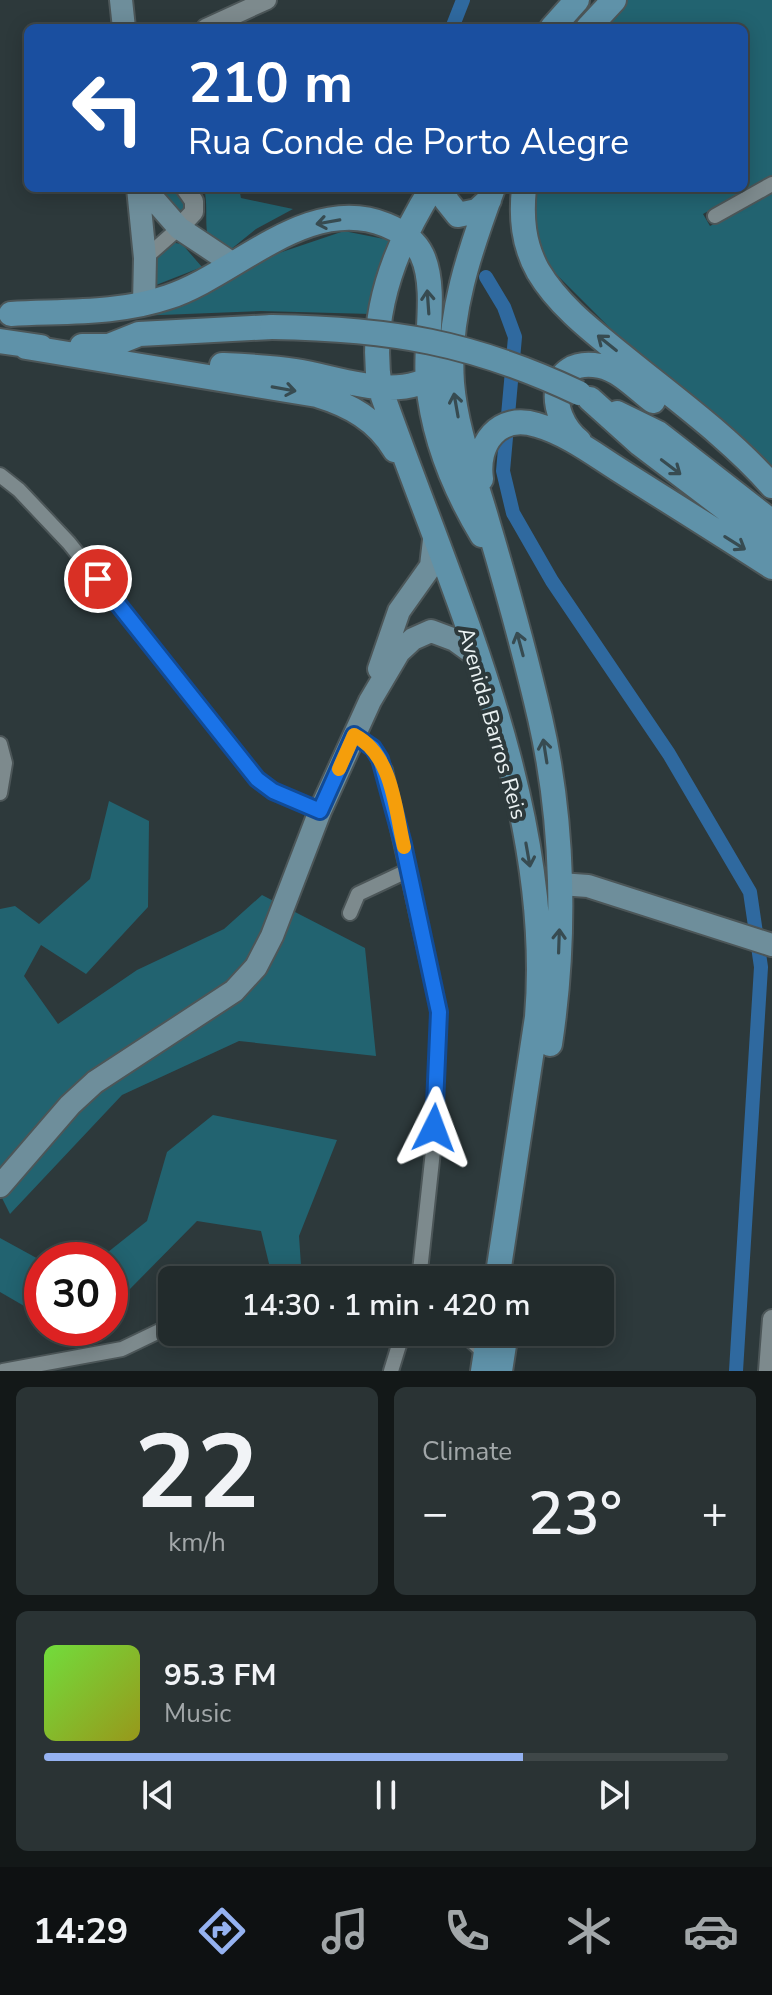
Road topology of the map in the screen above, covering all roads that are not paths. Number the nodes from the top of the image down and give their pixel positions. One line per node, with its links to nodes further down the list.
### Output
1 (121, 0): 5 (main road)
2 (267, 0): 6 (street)
3 (577, 0): 7 (main road)
4 (614, 0): 8 (main road)
5 (124, 24)
6 (215, 24)
7 (556, 24)
8 (592, 24)
9 (772, 184): 17 (street)
10 (141, 192): 20 (main road)
11 (145, 192): 18 (main road)
12 (187, 192): 18 (street)
13 (429, 192): 19 (main road, Avenida Barros Reis)
14 (445, 192): 16 (main road)
15 (524, 192): 35 (main road, one-way to 15)
16 (491, 194): 24 (main road, Avenida Barros Reis)
17 (715, 216)
18 (179, 228): 20 (street); 21 (main road)
19 (403, 233): 21 (main road, one-way to 21); 29 (main road, one-way to 19); 30 (main road, Avenida Barros Reis)
20 (145, 258): 22 (main road)
21 (233, 264): 22 (main road)
22 (144, 304): 23 (main road)
23 (6, 312): 25 (main road)
24 (455, 327): 29 (main road); 37 (main road, Avenida Barros Reis, one-way to 24)
25 (139, 334): 27 (main road); 31 (main road, bridge)
26 (0, 341): 27 (main road)
27 (26, 347): 28 (main road)
28 (124, 363): 30 (main road); 34 (main road, one-way to 34)
29 (427, 380): 30 (main road); 41 (main road)
30 (380, 388): 34 (main road, Avenida Barros Reis)
31 (584, 396): 38 (main road); 40 (main road, one-way to 40)
32 (597, 456): 36 (main road); 37 (main road); 42 (main road, one-way to 42)
33 (0, 475): 50 (street)
34 (412, 478): 39 (main road, Avenida Barros Reis)
35 (772, 486)
36 (772, 499)
37 (488, 521): 41 (main road, Avenida Barros Reis)
38 (772, 522)
39 (434, 540): 43 (main road); 45 (main road, Avenida Barros Reis)
40 (772, 544)
41 (498, 561): 52 (main road, Avenida Barros Reis, one-way to 41)
42 (772, 567)
43 (412, 593): 44 (main road); 46 (main road)
44 (431, 631): 45 (main road); 46 (main road)
45 (477, 656): 54 (main road, Avenida Barros Reis, one-way to 54)
46 (370, 701): 47 (main road)
47 (354, 735): 50 (main road); 51 (street)
48 (0, 744): 49 (street)
49 (0, 793)
50 (320, 811): 56 (main road)
51 (409, 870): 53 (street); 57 (street)
52 (560, 884): 54 (main road); 55 (main road); 59 (main road, Avenida Barros Reis, one-way to 52)
53 (350, 913)
54 (539, 934): 58 (main road, Avenida Barros Reis)
55 (772, 945)
56 (0, 1186)
57 (425, 1266)
58 (499, 1266)
59 (516, 1266)
60 (772, 1319): 65 (street)
61 (158, 1332): 63 (street)
62 (399, 1346): 64 (street)
63 (3, 1371)
64 (391, 1371)
65 (768, 1371)

